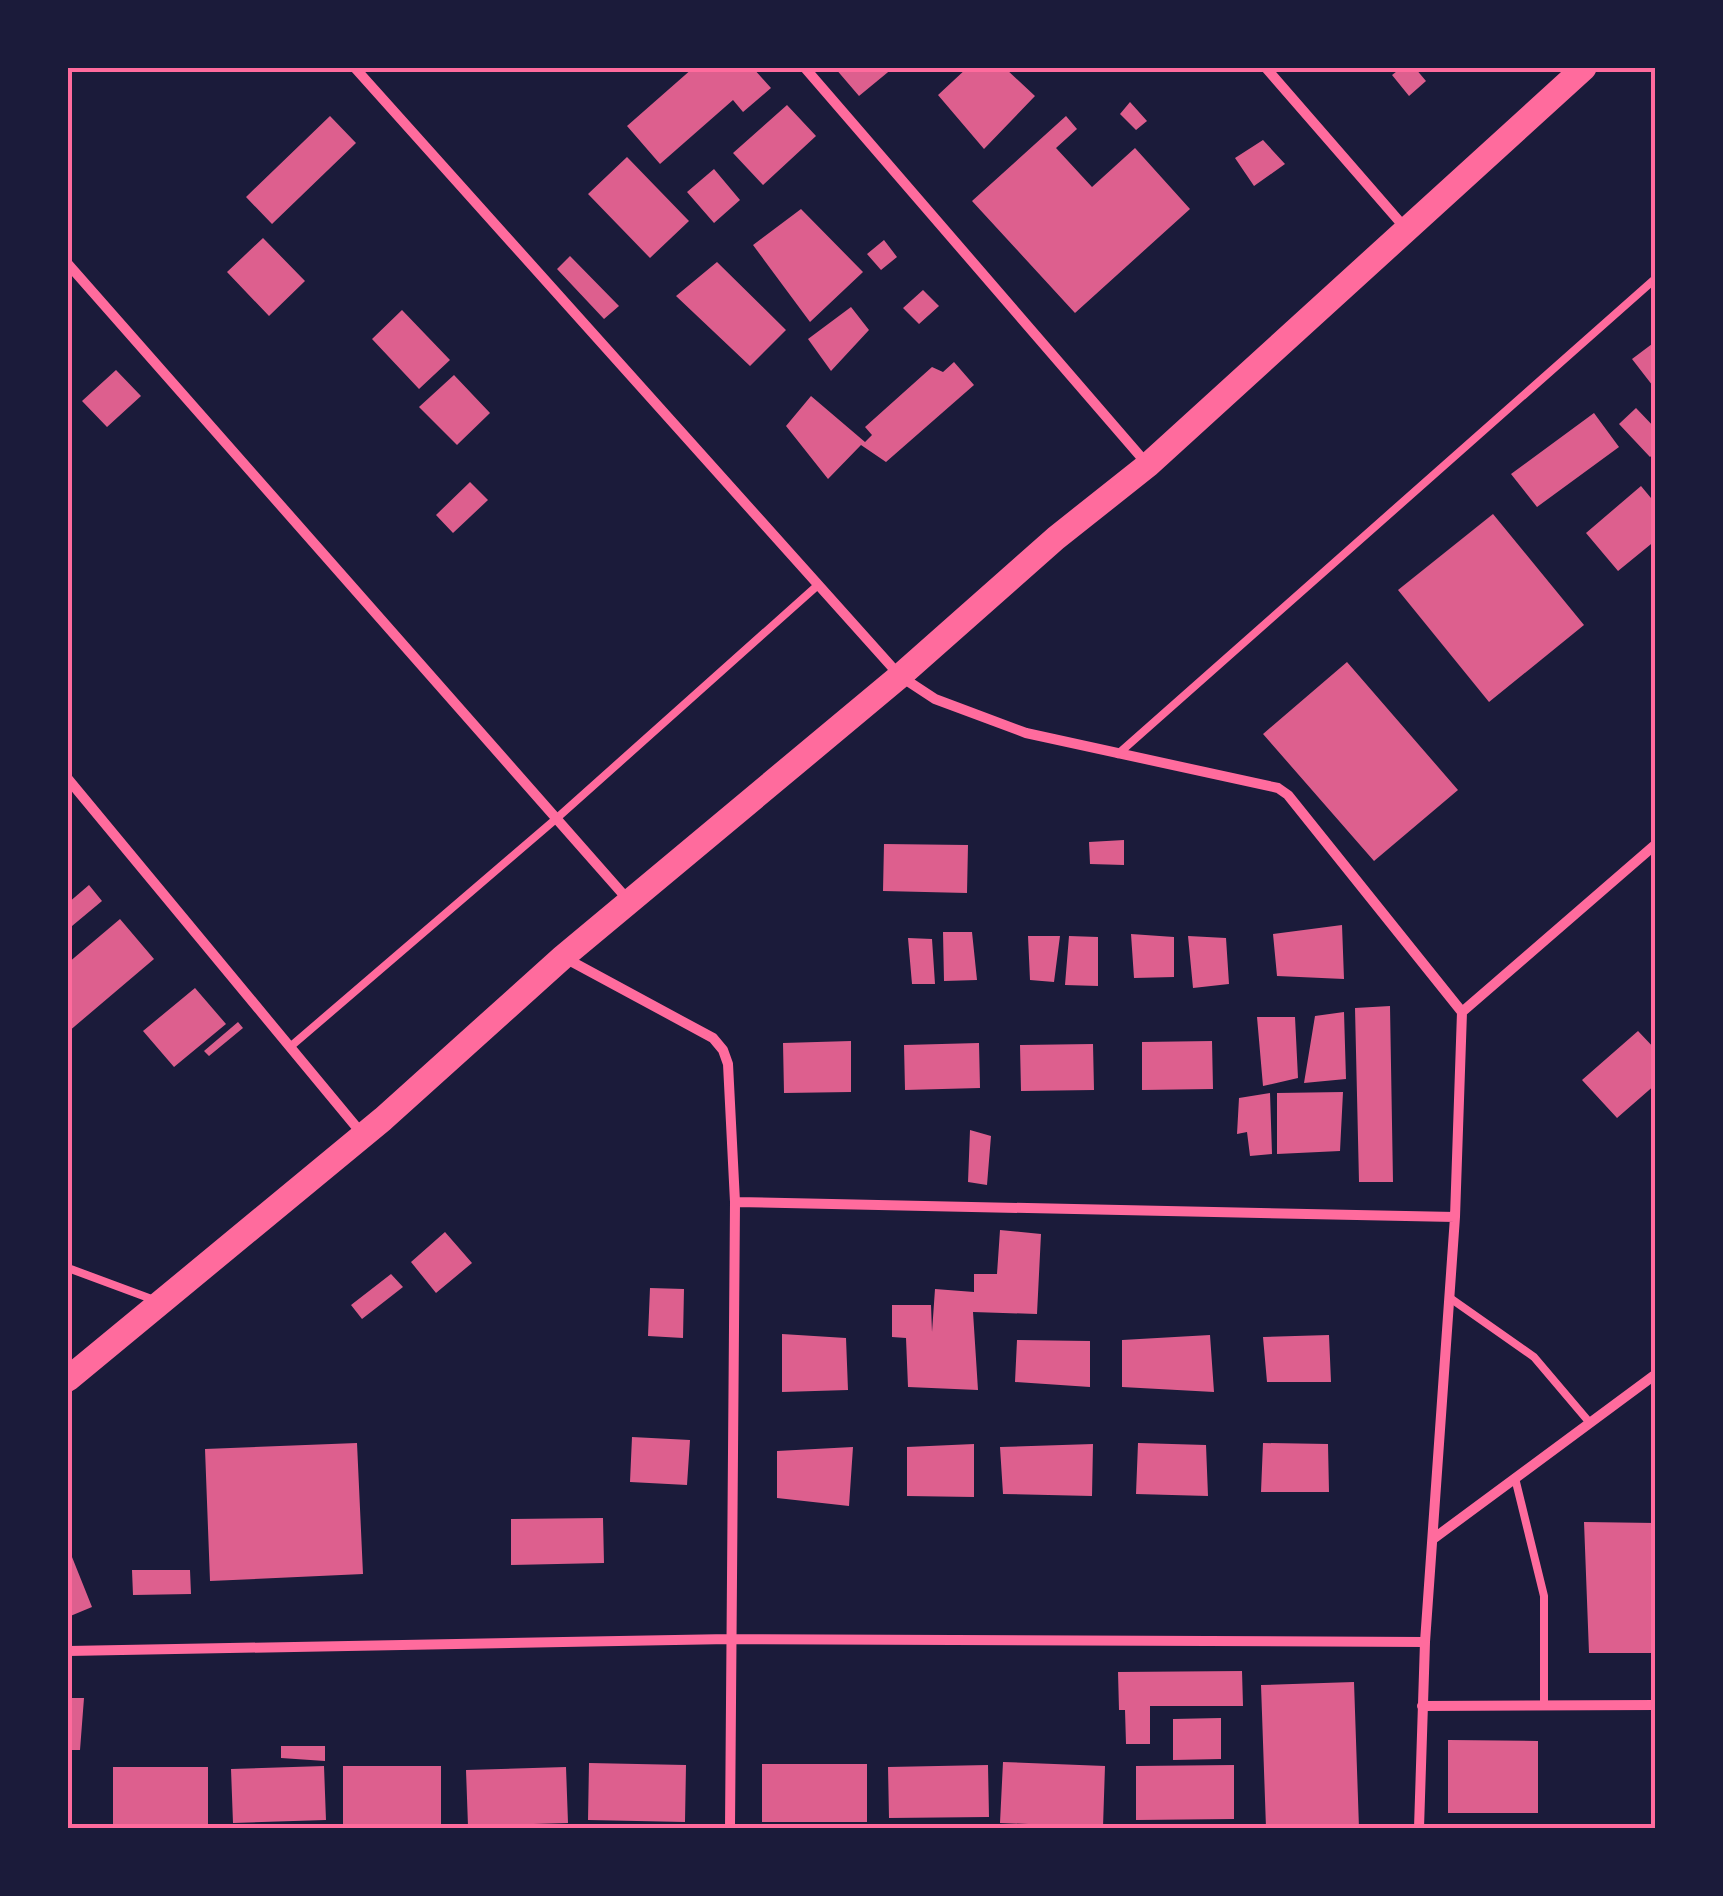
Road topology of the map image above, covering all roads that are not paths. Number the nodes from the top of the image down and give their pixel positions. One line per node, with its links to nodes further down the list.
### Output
1 (355, 68): 9 (street)
2 (805, 68): 8 (street)
3 (1266, 68): 5 (street)
4 (1584, 68): 5 (main road)
5 (1406, 230): 8 (main road)
6 (68, 264): 13 (street)
7 (1656, 278): 11 (lane)
8 (1148, 465): 10 (main road)
9 (818, 586): 10 (street); 13 (lane)
10 (900, 676): 11 (street); 15 (main road)
11 (1118, 754): 17 (street)
12 (68, 779): 18 (street)
13 (556, 818): 15 (street); 18 (lane)
14 (1656, 844): 17 (street)
15 (631, 902): 16 (main road)
16 (563, 957): 19 (main road); 20 (street)
17 (1462, 1012): 21 (street)
18 (290, 1047): 19 (street)
19 (363, 1135): 24 (main road)
20 (735, 1202): 21 (street); 30 (street)
21 (1455, 1216): 23 (street)
22 (68, 1268): 24 (lane)
23 (1450, 1298): 27 (lane); 29 (street)
24 (160, 1302): 26 (main road)
25 (1656, 1374): 27 (street)
26 (68, 1379)
27 (1590, 1423): 28 (street)
28 (1515, 1478): 29 (street); 34 (lane)
29 (1433, 1539): 31 (street)
30 (730, 1639): 31 (street); 32 (street); 36 (street)
31 (1425, 1642): 35 (street)
32 (68, 1652)
33 (1656, 1704): 34 (street)
34 (1544, 1705): 35 (street)
35 (1422, 1706): 37 (street)
36 (730, 1828)
37 (1420, 1828)

